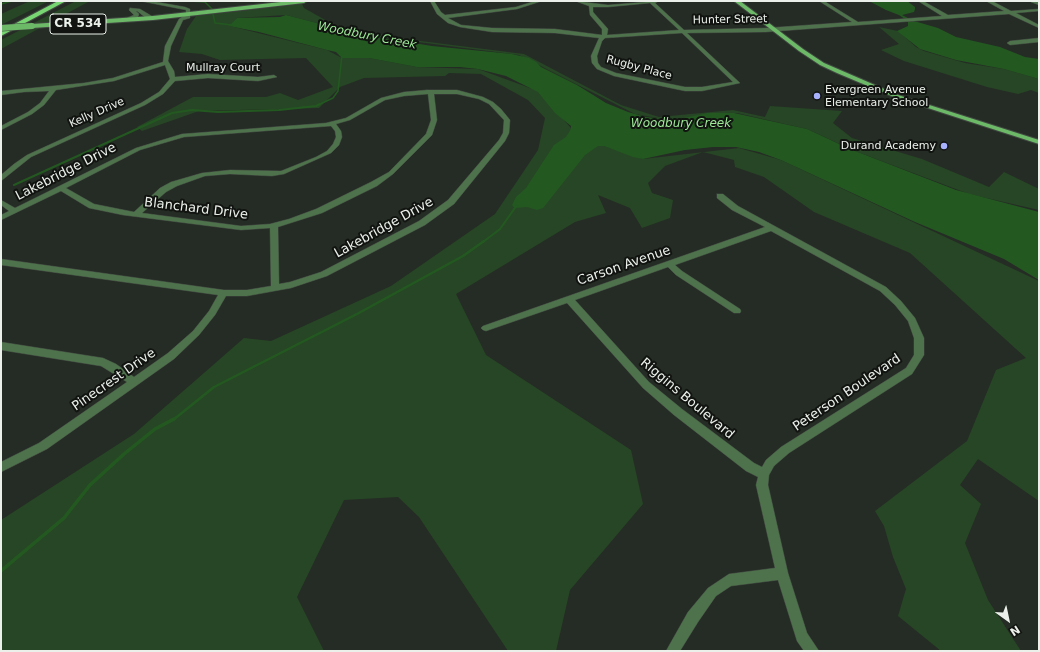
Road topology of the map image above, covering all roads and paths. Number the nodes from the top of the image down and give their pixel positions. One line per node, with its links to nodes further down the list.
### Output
1 (54, 1): 28 (highway)
2 (63, 1): 31 (highway)
3 (138, 1): 18 (street)
4 (142, 1): 21 (street)
5 (304, 1): 21 (main road, CR 534)
6 (432, 1): 23 (street, Hunter Street)
7 (540, 1): 23 (street)
8 (577, 1): 17 (street)
9 (652, 1): 10 (street); 17 (street); 30 (street)
10 (657, 1)
11 (737, 1): 29 (main road)
12 (821, 1): 26 (street)
13 (920, 1): 22 (street)
14 (988, 1): 20 (street)
15 (1033, 1): 16 (street)
16 (1039, 4)
17 (591, 5): 32 (street, Rugby Place)
18 (132, 8): 24 (street); 25 (street)
19 (1039, 10): 20 (street, Hunter Street)
20 (1009, 12): 22 (street, Hunter Street); 27 (street)
21 (187, 15): 24 (main road, CR 534); 35 (street)
22 (946, 16): 26 (street, Hunter Street)
23 (444, 17): 32 (street, Hunter Street)
24 (153, 18): 25 (main road, CR 534)
25 (124, 21): 28 (main road, CR 534, bridge)
26 (856, 23): 29 (street, Hunter Street)
27 (1039, 27)
28 (1, 28)
29 (775, 29): 30 (street, Hunter Street); 43 (main road)
30 (683, 31): 32 (street, Hunter Street); 32 (street, Rugby Place)
31 (1, 34)
32 (604, 37)
33 (1039, 40): 34 (street)
34 (1010, 43)
35 (166, 63): 37 (street); 38 (street)
36 (274, 77): 37 (street, Mullray Court)
37 (173, 79): 44 (street, Kelly Drive)
38 (54, 89): 40 (street); 42 (street)
39 (431, 92): 41 (street, Lakebridge Drive); 51 (street, Blanchard Drive); 55 (street, Lakebridge Drive)
40 (1, 93)
41 (333, 124): 45 (street, Lakebridge Drive); 49 (street)
42 (1, 128)
43 (1039, 142)
44 (1, 179)
45 (61, 188): 48 (street, Lakebridge Drive); 49 (street, Blanchard Drive)
46 (720, 196): 52 (street, Peterson Boulevard)
47 (1, 202): 48 (street)
48 (14, 211): 50 (street, Lakebridge Drive)
49 (136, 214): 51 (street, Blanchard Drive)
50 (1, 218)
51 (274, 226): 55 (street)
52 (771, 228): 54 (street, Carson Avenue); 63 (street, Peterson Boulevard)
53 (1, 262): 56 (street, Lakebridge Drive)
54 (669, 263): 57 (street, Carson Avenue); 58 (street)
55 (275, 288): 56 (street, Lakebridge Drive)
56 (224, 293): 61 (street, Pinecrest Drive)
57 (569, 299): 59 (street, Carson Avenue); 63 (street, Riggins Boulevard)
58 (737, 311)
59 (486, 328)
60 (1, 346): 61 (street)
61 (134, 382): 62 (street, Pinecrest Drive)
62 (1, 467)
63 (764, 474): 64 (street)
64 (782, 573): 65 (street); 66 (street)
65 (673, 651)
66 (812, 651)

